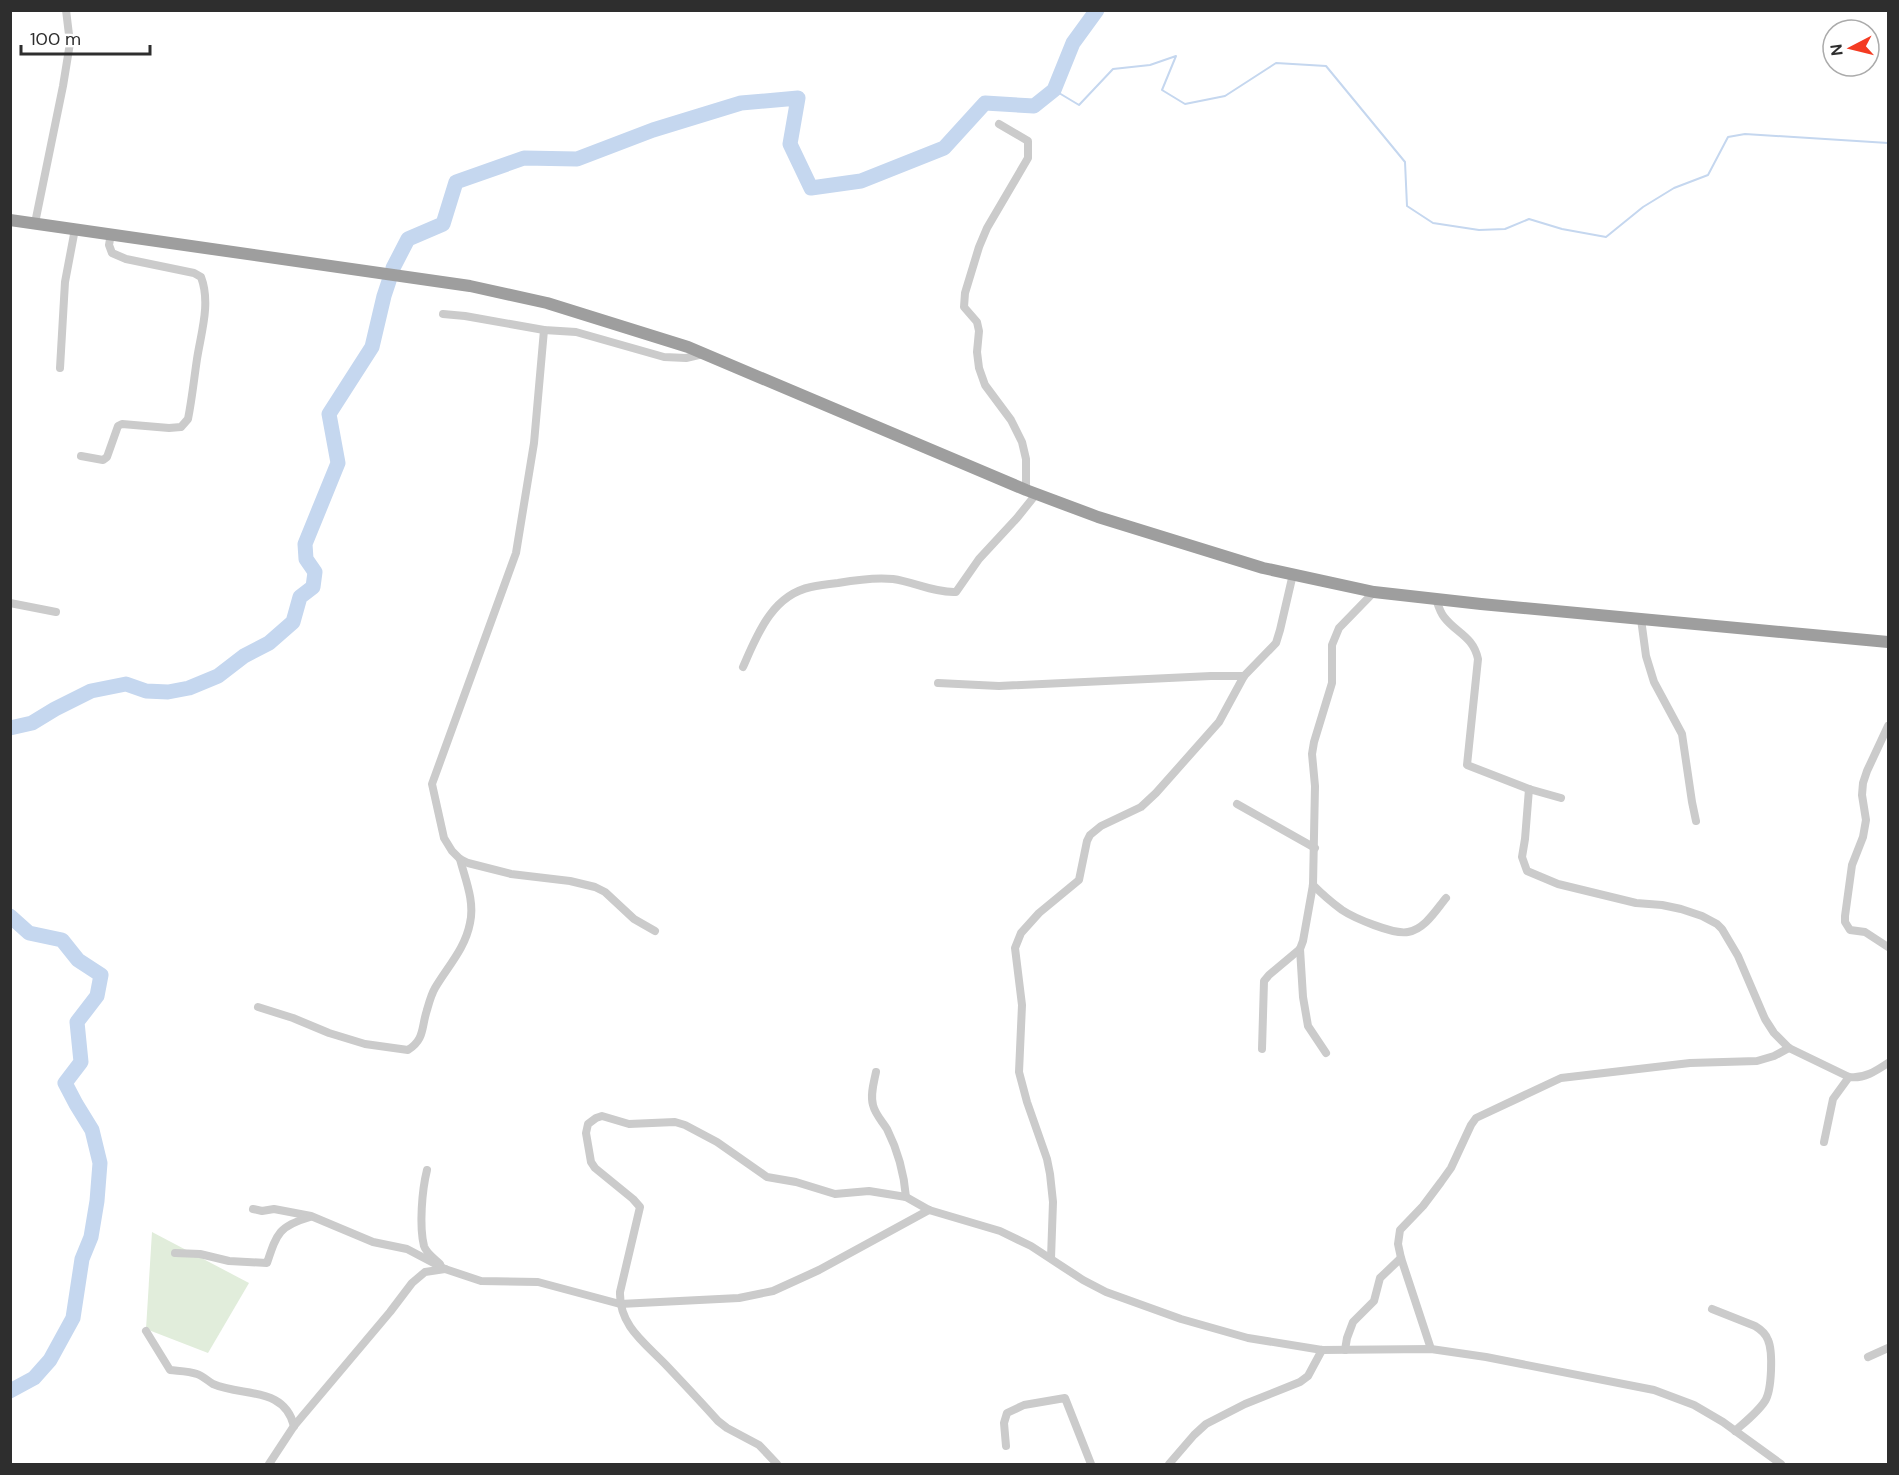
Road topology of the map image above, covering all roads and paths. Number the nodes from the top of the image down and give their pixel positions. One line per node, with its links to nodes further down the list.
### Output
1 (66, 10): 4 (street)
2 (999, 124): 12 (street)
3 (10, 220): 4 (highway)
4 (35, 223): 5 (highway)
5 (75, 229): 6 (highway); 10 (street)
6 (111, 234): 9 (highway); 11 (street)
7 (443, 314): 8 (street)
8 (544, 330): 9 (street); 29 (street)
9 (704, 354): 12 (highway)
10 (60, 368)
11 (81, 456)
12 (1032, 491): 13 (highway); 20 (street)
13 (1293, 574): 14 (highway); 21 (street)
14 (1374, 591): 15 (highway); 28 (street)
15 (1436, 598): 18 (highway); 24 (street)
16 (10, 603): 17 (street)
17 (56, 612)
18 (1641, 619): 19 (highway); 27 (street)
19 (1888, 642)
20 (743, 668)
21 (1244, 676): 22 (street); 50 (street)
22 (939, 682)
23 (1888, 726): 33 (street)
24 (1529, 789): 25 (street); 36 (street)
25 (1561, 798)
26 (1237, 804): 28 (street)
27 (1696, 821)
28 (1315, 848): 30 (street)
29 (460, 859): 32 (street); 35 (street)
30 (1313, 885): 31 (street); 34 (street)
31 (1446, 898)
32 (656, 931)
33 (1888, 947)
34 (1300, 949): 37 (street); 38 (street)
35 (258, 1007)
36 (1789, 1047): 41 (street); 49 (street)
37 (1262, 1048)
38 (1326, 1053)
39 (1888, 1063): 41 (street)
40 (876, 1072): 44 (street)
41 (1849, 1077): 42 (street)
42 (1824, 1142)
43 (427, 1170): 51 (street)
44 (906, 1197): 46 (street); 52 (street)
45 (253, 1209): 47 (street)
46 (929, 1210): 50 (street); 52 (street)
47 (312, 1216): 48 (street); 51 (street)
48 (175, 1253)
49 (1401, 1257): 56 (street); 58 (street)
50 (1051, 1258): 57 (street)
51 (445, 1269): 52 (street); 60 (street)
52 (620, 1304): 64 (street)
53 (1712, 1309): 61 (street)
54 (146, 1331): 60 (street)
55 (1888, 1348): 59 (street)
56 (1431, 1349): 58 (street); 61 (street)
57 (1322, 1350): 58 (street); 66 (street)
58 (1345, 1350)
59 (1868, 1357)
60 (294, 1426): 63 (street)
61 (1735, 1431): 67 (street)
62 (1006, 1446): 65 (street)
63 (269, 1464)
64 (777, 1464)
65 (1091, 1464)
66 (1169, 1464)
67 (1781, 1464)

